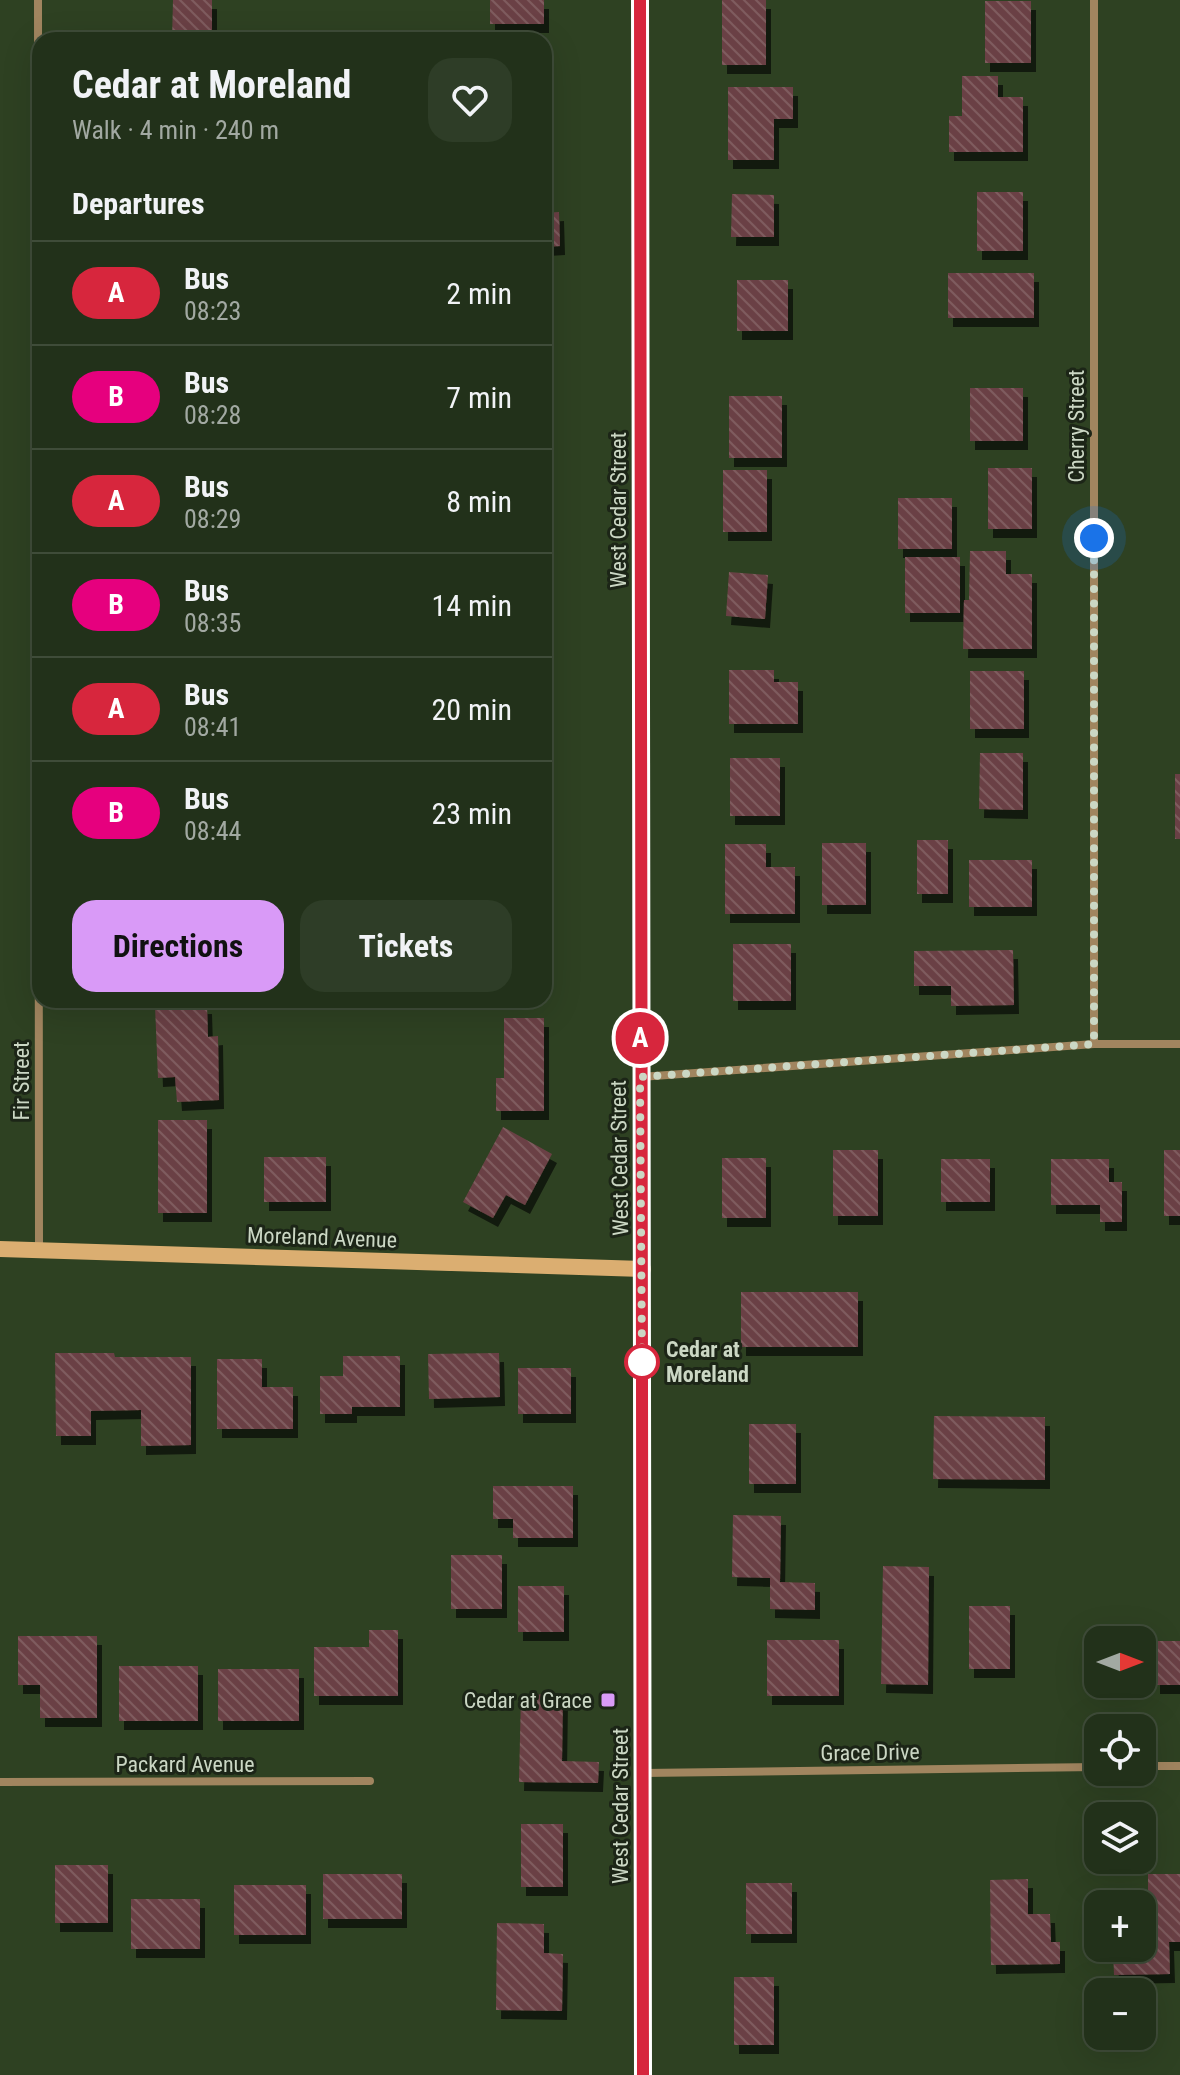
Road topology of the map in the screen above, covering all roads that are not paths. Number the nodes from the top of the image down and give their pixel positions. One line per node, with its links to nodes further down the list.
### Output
1 (38, 0): 4 (street, Fir Street)
2 (640, 0): 8 (street, West Cedar Street)
3 (1094, 0): 6 (street, Cherry Street)
4 (38, 32)
5 (39, 1008): 10 (street, Fir Street)
6 (1094, 1044): 7 (street); 8 (street)
7 (1180, 1044)
8 (640, 1077): 11 (street, West Cedar Street)
9 (0, 1249): 10 (street, Moreland Avenue)
10 (39, 1250): 11 (street, Moreland Avenue)
11 (643, 1269): 15 (street, West Cedar Street)
12 (1156, 1766): 13 (street)
13 (1180, 1766)
14 (1084, 1767): 15 (street, Grace Drive)
15 (642, 1773): 18 (street, West Cedar Street)
16 (370, 1781): 17 (street, Packard Avenue)
17 (0, 1782)
18 (643, 2075)

